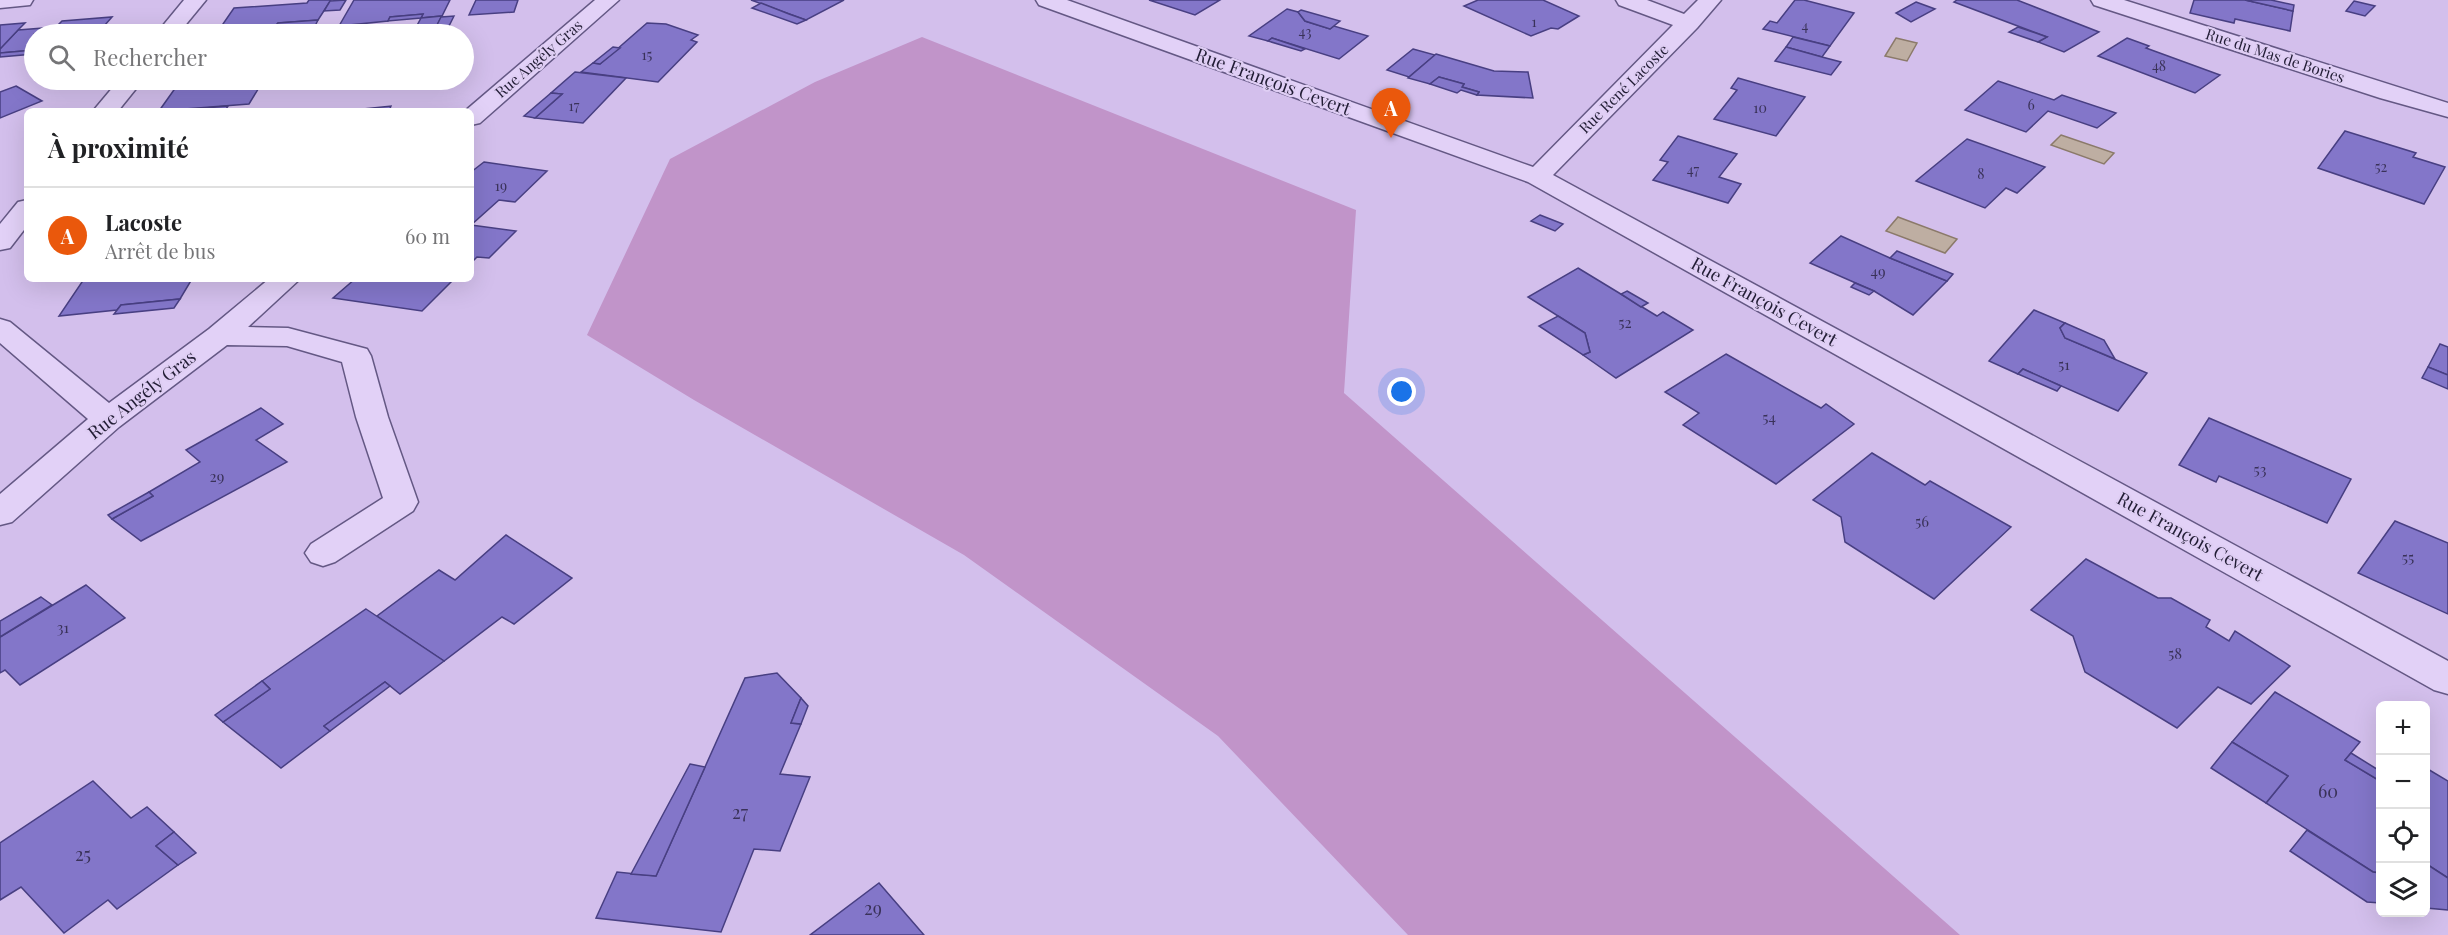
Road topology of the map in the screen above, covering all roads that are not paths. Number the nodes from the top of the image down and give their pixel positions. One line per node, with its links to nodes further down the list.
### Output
1 (22, 0): 8 (street)
2 (195, 0): 10 (street)
3 (608, 0): 14 (street, Rue Angély Gras)
4 (1047, 0): 15 (street, Rue François Cevert)
5 (1628, 0): 9 (street)
6 (1710, 0): 9 (street, Rue René Lacoste)
7 (2102, 0): 13 (street, Rue du Mas de Bories)
8 (0, 2)
9 (1689, 23): 15 (street, Rue René Lacoste)
10 (175, 24)
11 (123, 90): 12 (street)
12 (108, 108)
13 (2448, 111)
14 (474, 115)
15 (1537, 177): 24 (street, Rue François Cevert)
16 (24, 212): 17 (street)
17 (0, 242)
18 (282, 282): 20 (street, Rue Angély Gras)
19 (0, 328): 21 (street)
20 (220, 336): 21 (street, Rue Angély Gras); 23 (street)
21 (108, 419): 22 (street, Rue Angély Gras)
22 (0, 513)
23 (323, 553)
24 (2448, 679)

